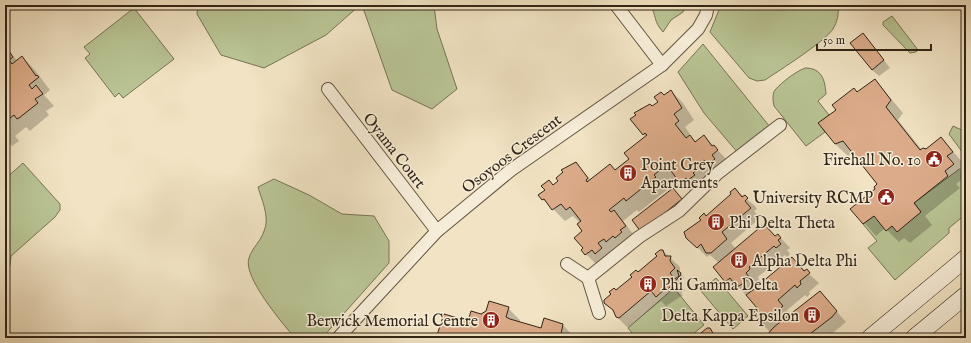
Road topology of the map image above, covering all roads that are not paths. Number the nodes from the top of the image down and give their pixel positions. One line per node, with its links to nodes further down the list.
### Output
1 (616, 5): 3 (street)
2 (708, 5): 3 (street, Osoyoos Crescent)
3 (662, 65): 6 (street, Osoyoos Crescent)
4 (328, 89): 6 (street, Oyama Court)
5 (780, 124): 9 (street)
6 (437, 231): 12 (street, Osoyoos Crescent)
7 (966, 258): 13 (main road)
8 (567, 264): 9 (street)
9 (588, 278): 11 (street)
10 (966, 295): 14 (main road)
11 (599, 313)
12 (338, 338)
13 (870, 338)
14 (914, 338)

